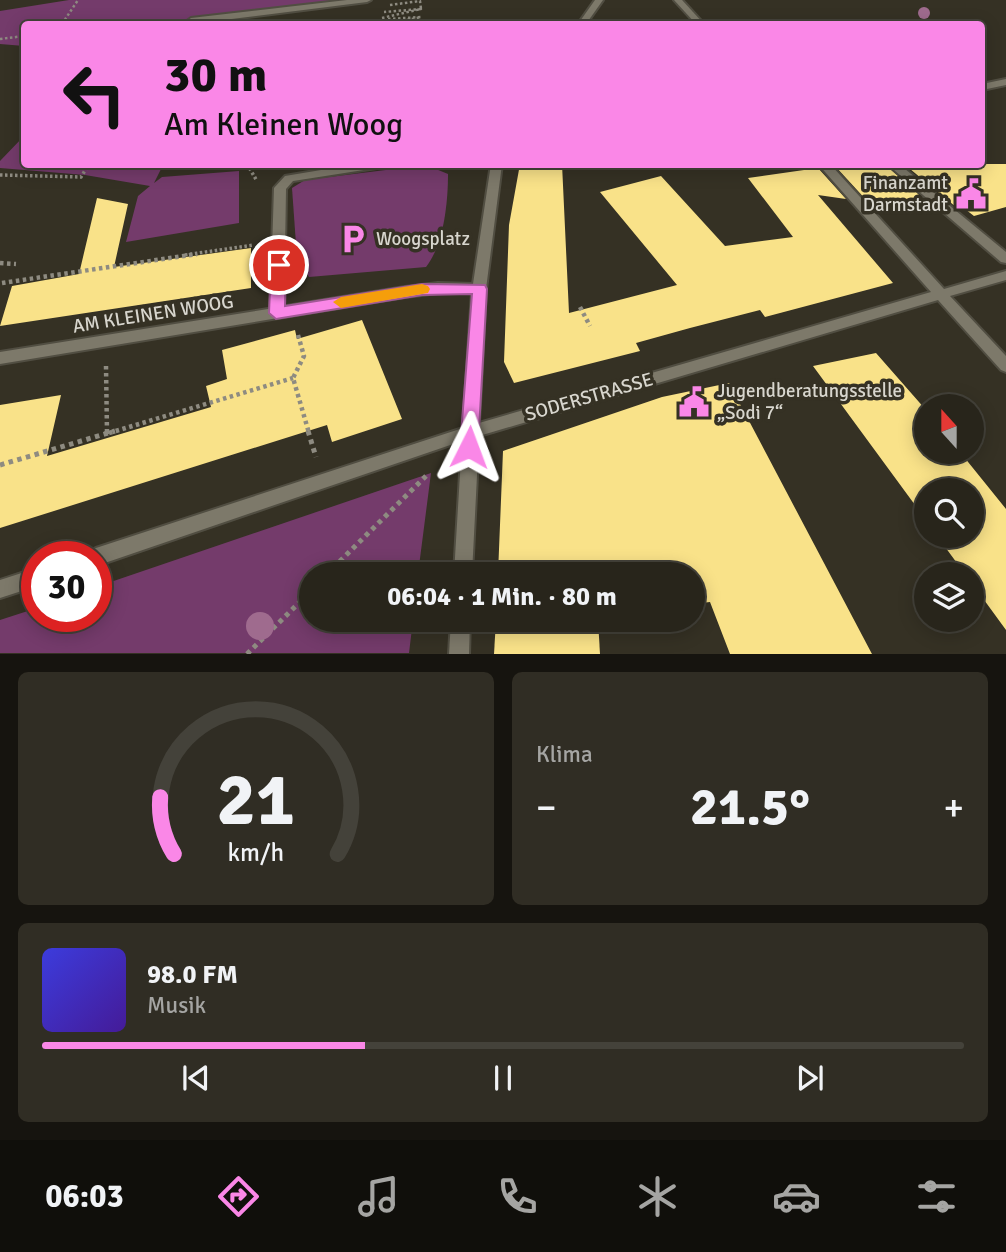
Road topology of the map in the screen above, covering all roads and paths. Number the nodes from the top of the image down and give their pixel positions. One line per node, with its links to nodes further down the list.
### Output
1 (78, 0): 9 (path)
2 (367, 0): 10 (street)
3 (599, 0): 13 (street)
4 (678, 0): 14 (street)
5 (378, 7): 6 (path)
6 (421, 9): 7 (path); 8 (path)
7 (380, 12)
8 (382, 18)
9 (64, 21)
10 (191, 21)
11 (384, 21): 12 (path)
12 (401, 21)
13 (584, 21)
14 (697, 21)
15 (21, 36): 16 (path)
16 (0, 39)
17 (1006, 82): 18 (street)
18 (985, 86)
19 (87, 168): 24 (path)
20 (356, 168): 25 (street)
21 (496, 168): 31 (street)
22 (827, 168): 32 (street)
23 (897, 168): 26 (street)
24 (0, 174)
25 (279, 242): 30 (path); 34 (street)
26 (1006, 259)
27 (0, 263): 28 (path)
28 (16, 264)
29 (1006, 275): 32 (street, SODERSTRASSE)
30 (2, 283)
31 (480, 289): 34 (street, AM KLEINEN WOOG); 41 (street)
32 (942, 294): 38 (street); 41 (street, SODERSTRASSE)
33 (580, 307): 35 (path)
34 (276, 313): 37 (street, AM KLEINEN WOOG)
35 (590, 326)
36 (299, 337): 40 (path)
37 (0, 358)
38 (1006, 366)
39 (106, 369): 42 (path)
40 (293, 378): 42 (path); 43 (path)
41 (470, 432): 46 (street, SODERSTRASSE); 48 (street)
42 (107, 434): 44 (path)
43 (315, 452)
44 (0, 465)
45 (436, 467): 47 (path)
46 (112, 552)
47 (339, 562)
48 (464, 562)
49 (21, 582): 50 (street)
50 (0, 589)
51 (299, 603): 53 (path)
52 (460, 632): 54 (street)
53 (247, 653)
54 (459, 653)

